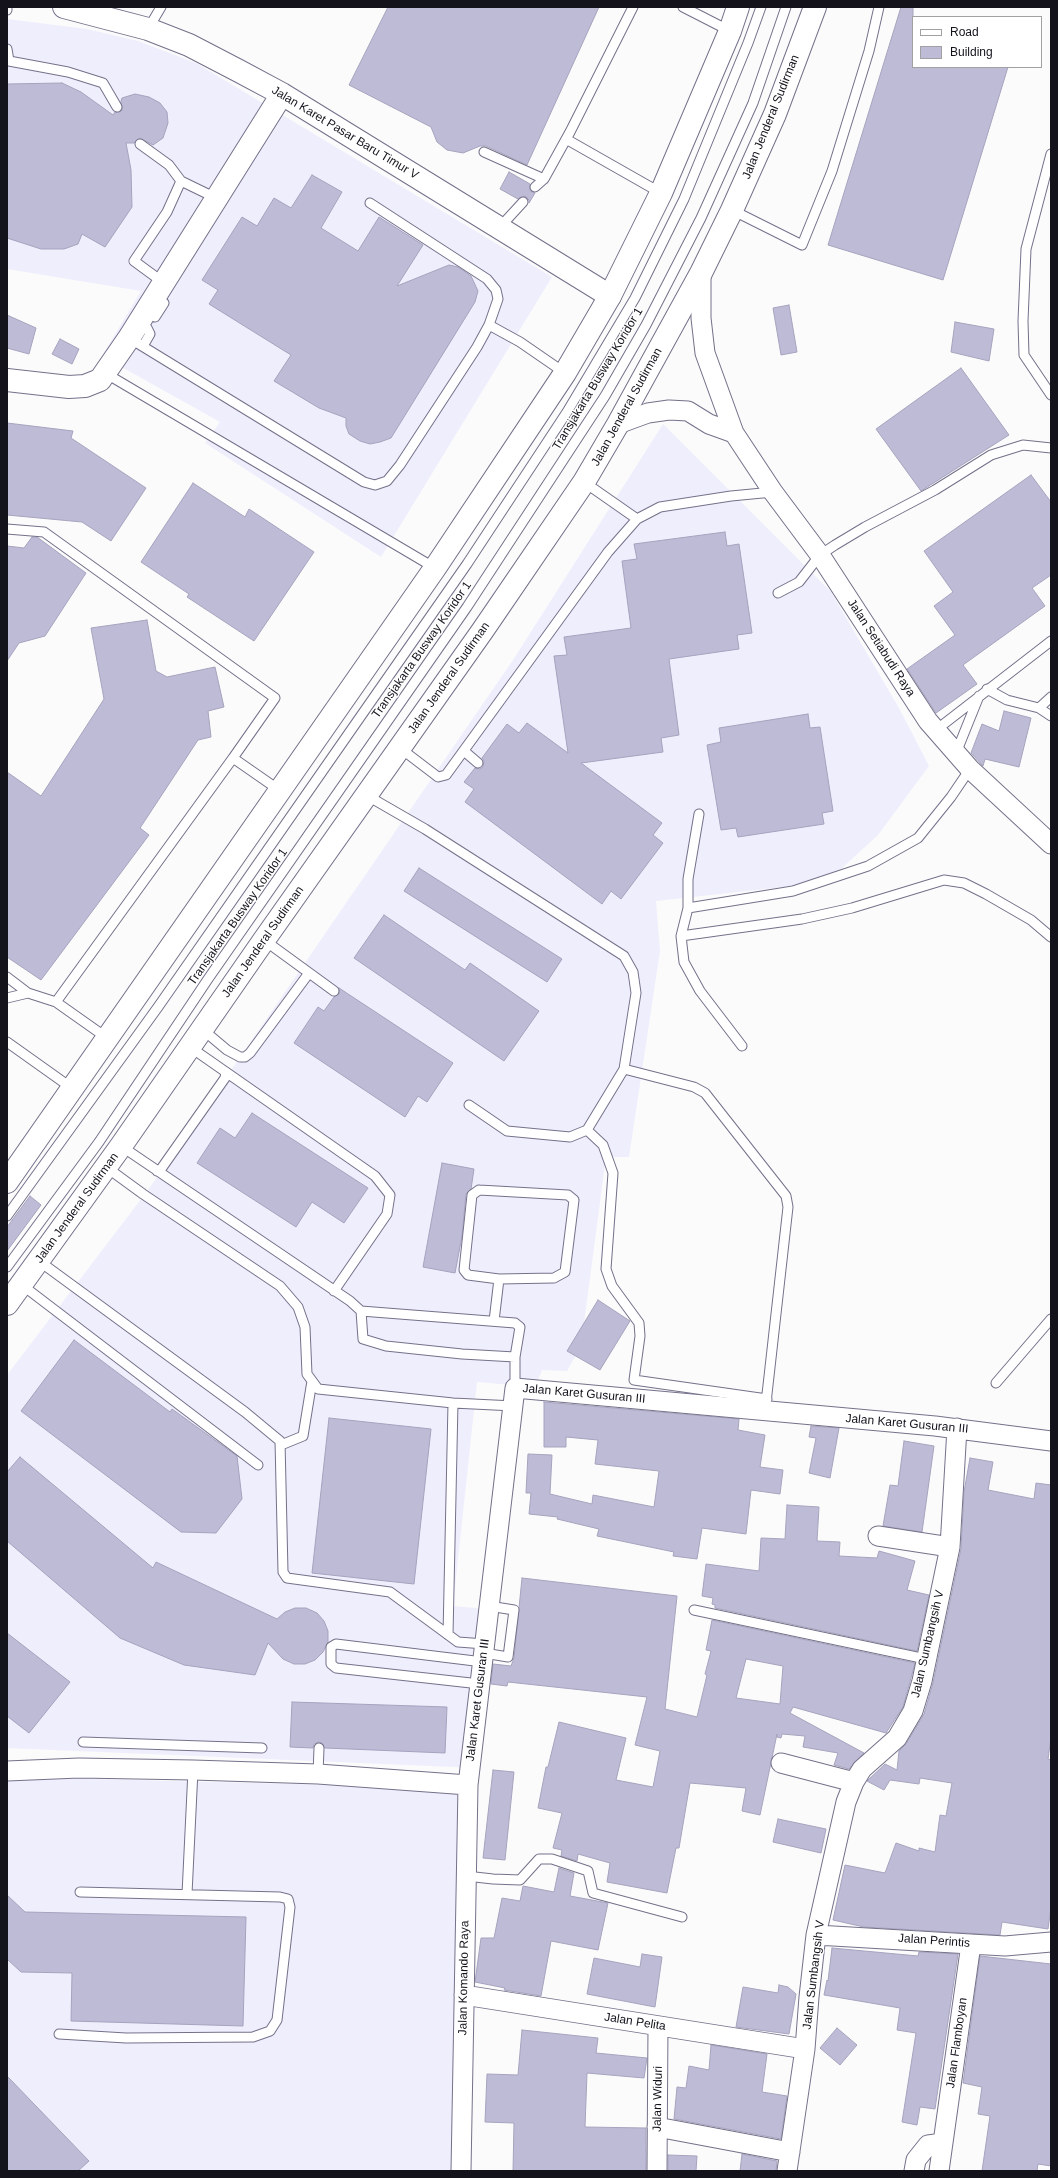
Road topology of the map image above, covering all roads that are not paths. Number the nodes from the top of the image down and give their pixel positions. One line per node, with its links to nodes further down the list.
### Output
1 (64, 7): 10 (main road, Jalan Karet Pasar Baru Timur V)
2 (161, 7): 10 (lane)
3 (633, 7): 15 (lane)
4 (682, 7): 11 (lane)
5 (738, 7): 11 (main road)
6 (761, 7): 88 (lane, Transjakarta Busway Koridor 1)
7 (786, 7): 90 (lane, Transjakarta Busway Koridor 1)
8 (815, 7): 26 (main road, Jalan Jenderal Sudirman)
9 (878, 7): 26 (lane)
10 (148, 29): 13 (main road, Jalan Karet Pasar Baru Timur V)
11 (730, 31): 22 (main road)
12 (7, 49): 14 (lane)
13 (282, 94): 23 (main road); 27 (main road, Jalan Karet Pasar Baru Timur V)
14 (117, 107)
15 (566, 139): 19 (lane); 22 (lane)
16 (140, 144): 20 (lane)
17 (484, 152): 19 (lane)
18 (1051, 154): 36 (lane)
19 (544, 179): 21 (lane)
20 (181, 181): 23 (lane); 29 (lane)
21 (535, 187)
22 (661, 193): 30 (main road)
23 (218, 199): 29 (main road)
24 (523, 202): 27 (lane)
25 (370, 203): 31 (lane)
26 (732, 210): 28 (main road, Jalan Jenderal Sudirman)
27 (500, 228): 30 (main road, Jalan Karet Pasar Baru Timur V)
28 (701, 273): 37 (main road, Jalan Jenderal Sudirman); 38 (street, Jalan Setiabudi Raya)
29 (164, 293): 32 (main road)
30 (610, 296): 34 (main road)
31 (489, 325): 32 (lane); 34 (lane)
32 (139, 334): 33 (main road)
33 (105, 373): 35 (main road); 45 (lane)
34 (565, 373): 45 (main road)
35 (7, 380)
36 (1051, 395)
37 (618, 424): 38 (street); 40 (main road, Jalan Jenderal Sudirman)
38 (734, 433): 41 (street, Jalan Setiabudi Raya)
39 (1051, 448): 44 (lane)
40 (584, 482): 42 (lane); 54 (main road, Jalan Jenderal Sudirman)
41 (774, 492): 42 (lane); 44 (street, Jalan Setiabudi Raya)
42 (637, 519): 55 (lane)
43 (7, 529): 57 (lane)
44 (820, 555): 46 (lane); 53 (street, Jalan Setiabudi Raya)
45 (434, 568): 60 (main road)
46 (778, 593)
47 (1051, 641): 48 (lane)
48 (987, 689): 49 (lane); 51 (lane)
49 (980, 695): 53 (lane); 56 (lane)
50 (1051, 698): 51 (lane)
51 (1039, 708): 52 (lane)
52 (1051, 716)
53 (936, 730): 56 (street, Jalan Setiabudi Raya)
54 (400, 748): 55 (lane); 61 (main road, Jalan Jenderal Sudirman)
55 (464, 751): 58 (lane)
56 (955, 754): 59 (street, Jalan Setiabudi Raya)
57 (233, 758): 60 (lane); 73 (lane)
58 (478, 763)
59 (970, 769): 63 (street, Jalan Setiabudi Raya); 64 (lane)
60 (279, 790): 75 (main road)
61 (366, 795): 67 (main road, Jalan Jenderal Sudirman); 79 (lane)
62 (698, 814): 64 (lane)
63 (1051, 844)
64 (688, 908): 65 (lane)
65 (681, 936): 66 (lane); 77 (lane)
66 (1051, 937)
67 (264, 940): 68 (lane); 74 (main road, Jalan Jenderal Sudirman)
68 (309, 973): 70 (lane); 74 (lane)
69 (7, 977): 71 (lane)
70 (334, 991)
71 (28, 993): 72 (lane); 73 (lane)
72 (7, 998)
73 (56, 1002): 75 (lane)
74 (202, 1029): 78 (main road, Jalan Jenderal Sudirman)
75 (108, 1039): 81 (main road)
76 (7, 1042): 81 (lane)
77 (742, 1046)
78 (190, 1047): 80 (lane); 84 (main road, Jalan Jenderal Sudirman)
79 (624, 1069): 83 (lane); 103 (lane)
80 (224, 1071): 86 (lane); 93 (lane)
81 (73, 1089): 87 (main road)
82 (469, 1106): 83 (lane)
83 (587, 1130): 103 (lane)
84 (121, 1146): 85 (main road, Jalan Jenderal Sudirman); 86 (lane)
85 (106, 1166): 89 (main road, Jalan Jenderal Sudirman); 99 (lane)
86 (157, 1171): 93 (lane)
87 (7, 1182)
88 (7, 1216)
89 (39, 1261): 92 (main road, Jalan Jenderal Sudirman); 106 (lane)
90 (7, 1267)
91 (499, 1279): 91 (lane); 97 (lane)
92 (22, 1285): 94 (main road, Jalan Jenderal Sudirman); 107 (lane)
93 (334, 1291): 95 (lane)
94 (7, 1304)
95 (361, 1311): 97 (lane); 98 (lane)
96 (1051, 1319): 100 (lane)
97 (494, 1321): 98 (lane)
98 (515, 1357): 101 (lane)
99 (312, 1381): 102 (lane); 106 (lane)
100 (996, 1383)
101 (514, 1397): 102 (lane); 103 (street, Jalan Karet Gusuran III); 110 (street, Jalan Karet Gusuran III)
102 (453, 1403): 112 (lane)
103 (766, 1405): 104 (street, Jalan Karet Gusuran III)
104 (957, 1428): 105 (street, Jalan Karet Gusuran III); 109 (street, Jalan Sumbangsih V)
105 (1051, 1441)
106 (281, 1445): 112 (lane)
107 (258, 1465)
108 (878, 1536): 109 (street)
109 (950, 1547): 114 (street, Jalan Sumbangsih V)
110 (489, 1606): 113 (street, Jalan Karet Gusuran III); 113 (lane)
111 (694, 1610): 114 (lane)
112 (448, 1634): 113 (lane)
113 (484, 1653): 115 (street, Jalan Karet Gusuran III); 115 (lane)
114 (926, 1659): 123 (street, Jalan Sumbangsih V)
115 (480, 1684): 124 (street, Jalan Karet Gusuran III)
116 (83, 1742): 117 (lane)
117 (262, 1748)
118 (319, 1748): 122 (lane)
119 (781, 1763): 123 (street)
120 (7, 1770): 121 (street)
121 (193, 1770): 122 (street); 127 (lane)
122 (318, 1774): 124 (street)
123 (854, 1782): 129 (street, Jalan Sumbangsih V)
124 (468, 1785): 125 (street, Jalan Komando Raya)
125 (466, 1876): 128 (lane); 132 (street, Jalan Komando Raya)
126 (80, 1892): 127 (lane)
127 (187, 1894): 134 (lane)
128 (682, 1917)
129 (816, 1935): 131 (street, Jalan Perintis); 135 (street, Jalan Sumbangsih V)
130 (1051, 1942): 131 (street, Jalan Perintis)
131 (971, 1944): 137 (street, Jalan Flamboyan)
132 (464, 1995): 133 (street, Jalan Pelita); 139 (street, Jalan Komando Raya)
133 (658, 2026): 135 (street, Jalan Pelita); 136 (street, Jalan Widuri)
134 (60, 2034)
135 (805, 2049): 138 (street)
136 (657, 2127): 138 (street); 140 (street, Jalan Widuri)
137 (943, 2143): 142 (street); 143 (street, Jalan Flamboyan)
138 (790, 2152): 141 (street)
139 (461, 2171)
140 (657, 2171)
141 (787, 2171)
142 (914, 2171)
143 (939, 2171)

